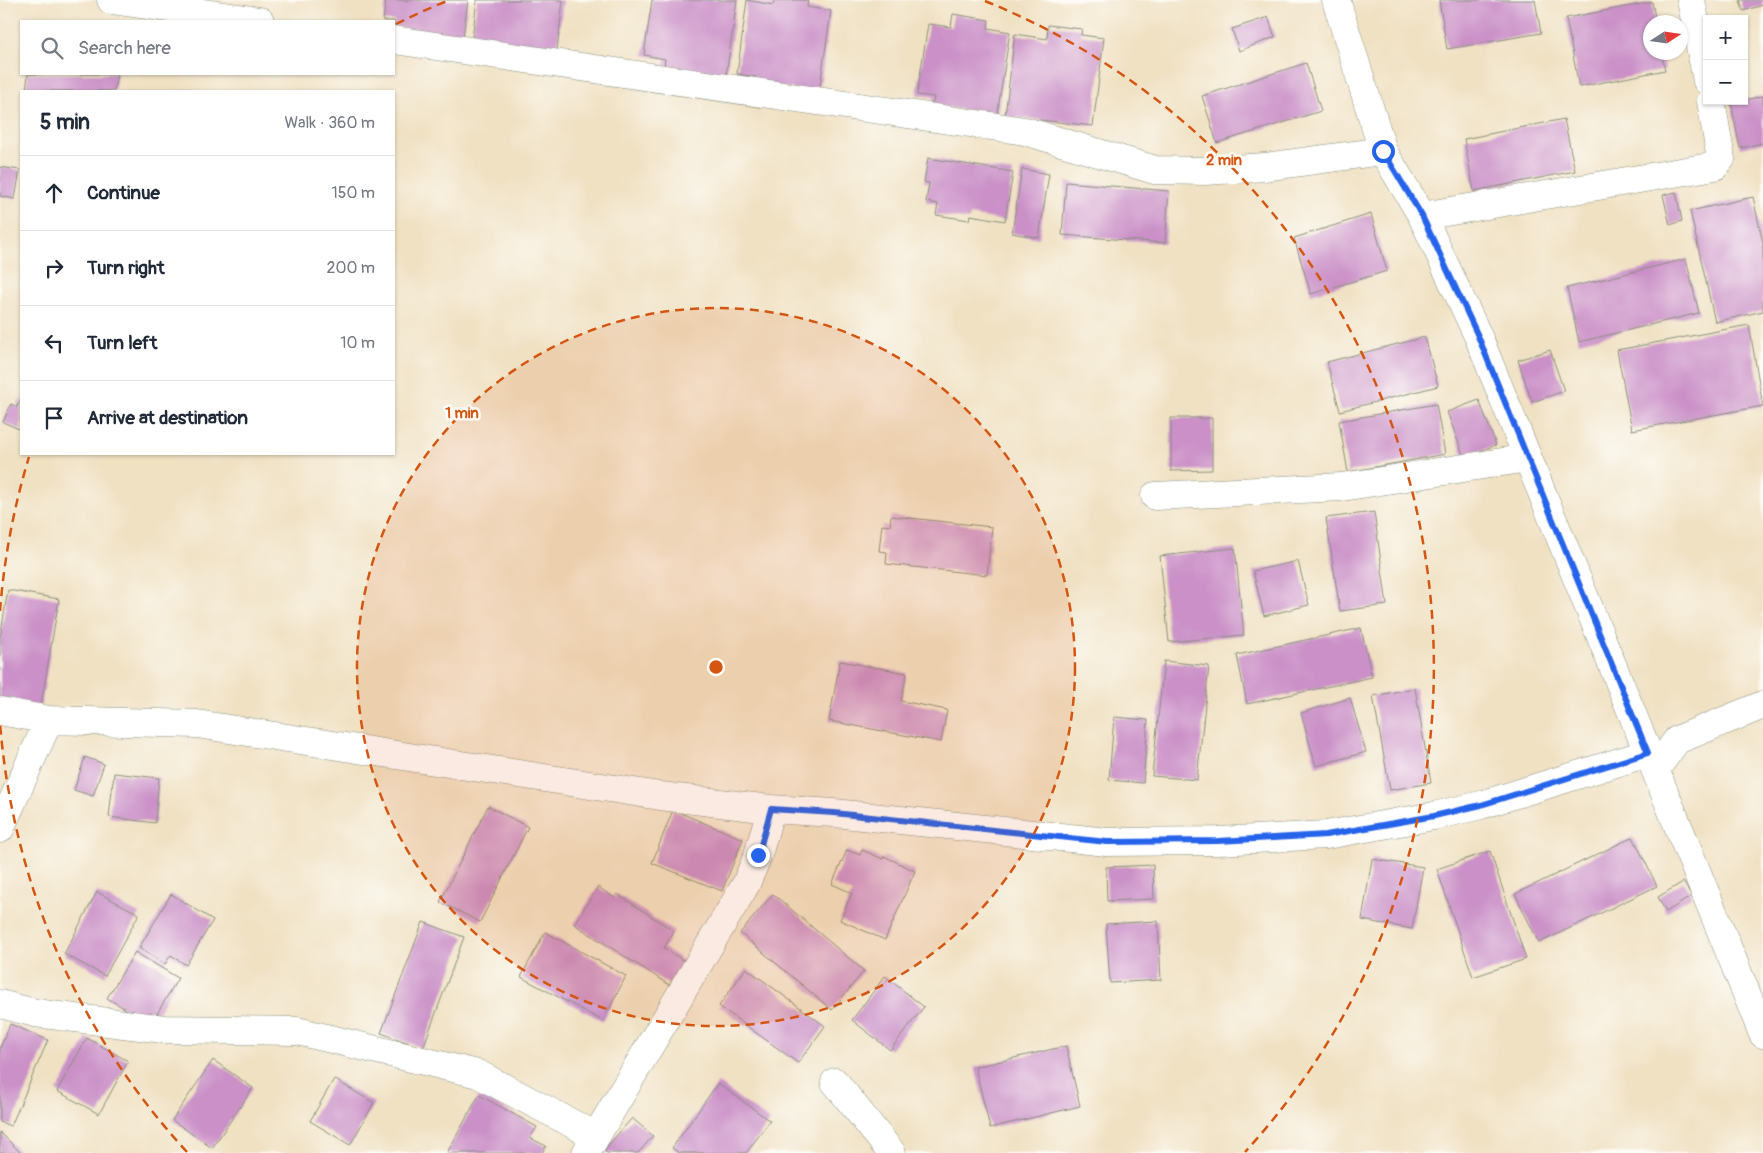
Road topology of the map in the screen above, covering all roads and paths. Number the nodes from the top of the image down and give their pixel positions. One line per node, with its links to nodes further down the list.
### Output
1 (111, 0): 4 (street)
2 (1336, 0): 8 (street)
3 (1690, 0): 6 (street)
4 (253, 20)
5 (395, 40): 8 (street)
6 (1703, 62)
7 (1712, 105): 9 (street)
8 (1383, 151): 9 (street)
9 (1422, 216): 10 (street)
10 (1528, 458): 11 (street); 15 (street)
11 (1156, 496)
12 (1763, 705): 15 (street)
13 (0, 711): 14 (street)
14 (49, 720): 16 (street); 17 (street)
15 (1652, 761): 16 (street); 19 (street)
16 (771, 809): 21 (street)
17 (0, 829)
18 (0, 1004): 21 (street)
19 (1763, 1034)
20 (835, 1082): 22 (street)
21 (591, 1144)
22 (892, 1153)

